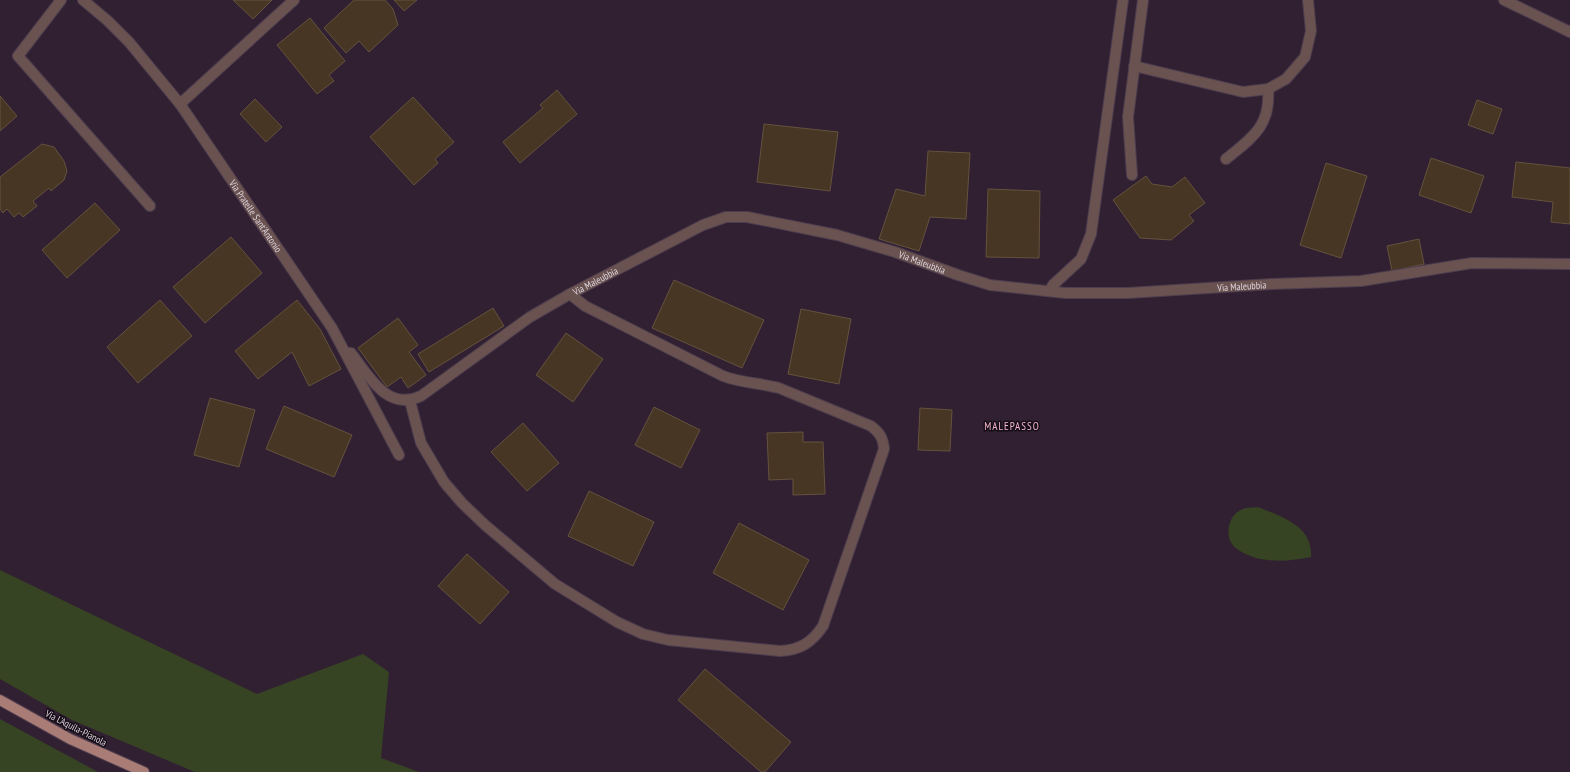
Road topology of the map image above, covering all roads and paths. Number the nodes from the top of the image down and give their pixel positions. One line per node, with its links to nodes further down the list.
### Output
1 (61, 0): 14 (street)
2 (83, 0): 11 (street, Via Pratelle Sant'Antonio)
3 (294, 0): 11 (street)
4 (1123, 0): 16 (street)
5 (1143, 0): 9 (street)
6 (1308, 0): 10 (street)
7 (1504, 0): 8 (street)
8 (1570, 32)
9 (1134, 66): 10 (street); 13 (street)
10 (1268, 89): 12 (street)
11 (180, 104): 18 (street, Via Pratelle Sant'Antonio)
12 (1226, 159)
13 (1132, 175)
14 (150, 206)
15 (1570, 264): 16 (street, Via Maleubbia)
16 (1049, 292): 17 (street, Via Maleubbia)
17 (570, 294): 19 (street, Via Maleubbia); 19 (street)
18 (346, 353): 19 (street); 20 (street, Via Pratelle Sant'Antonio)
19 (410, 401)
20 (398, 455)
21 (0, 700): 22 (main road, Via L'Aquila-Pianola)
22 (144, 772)

